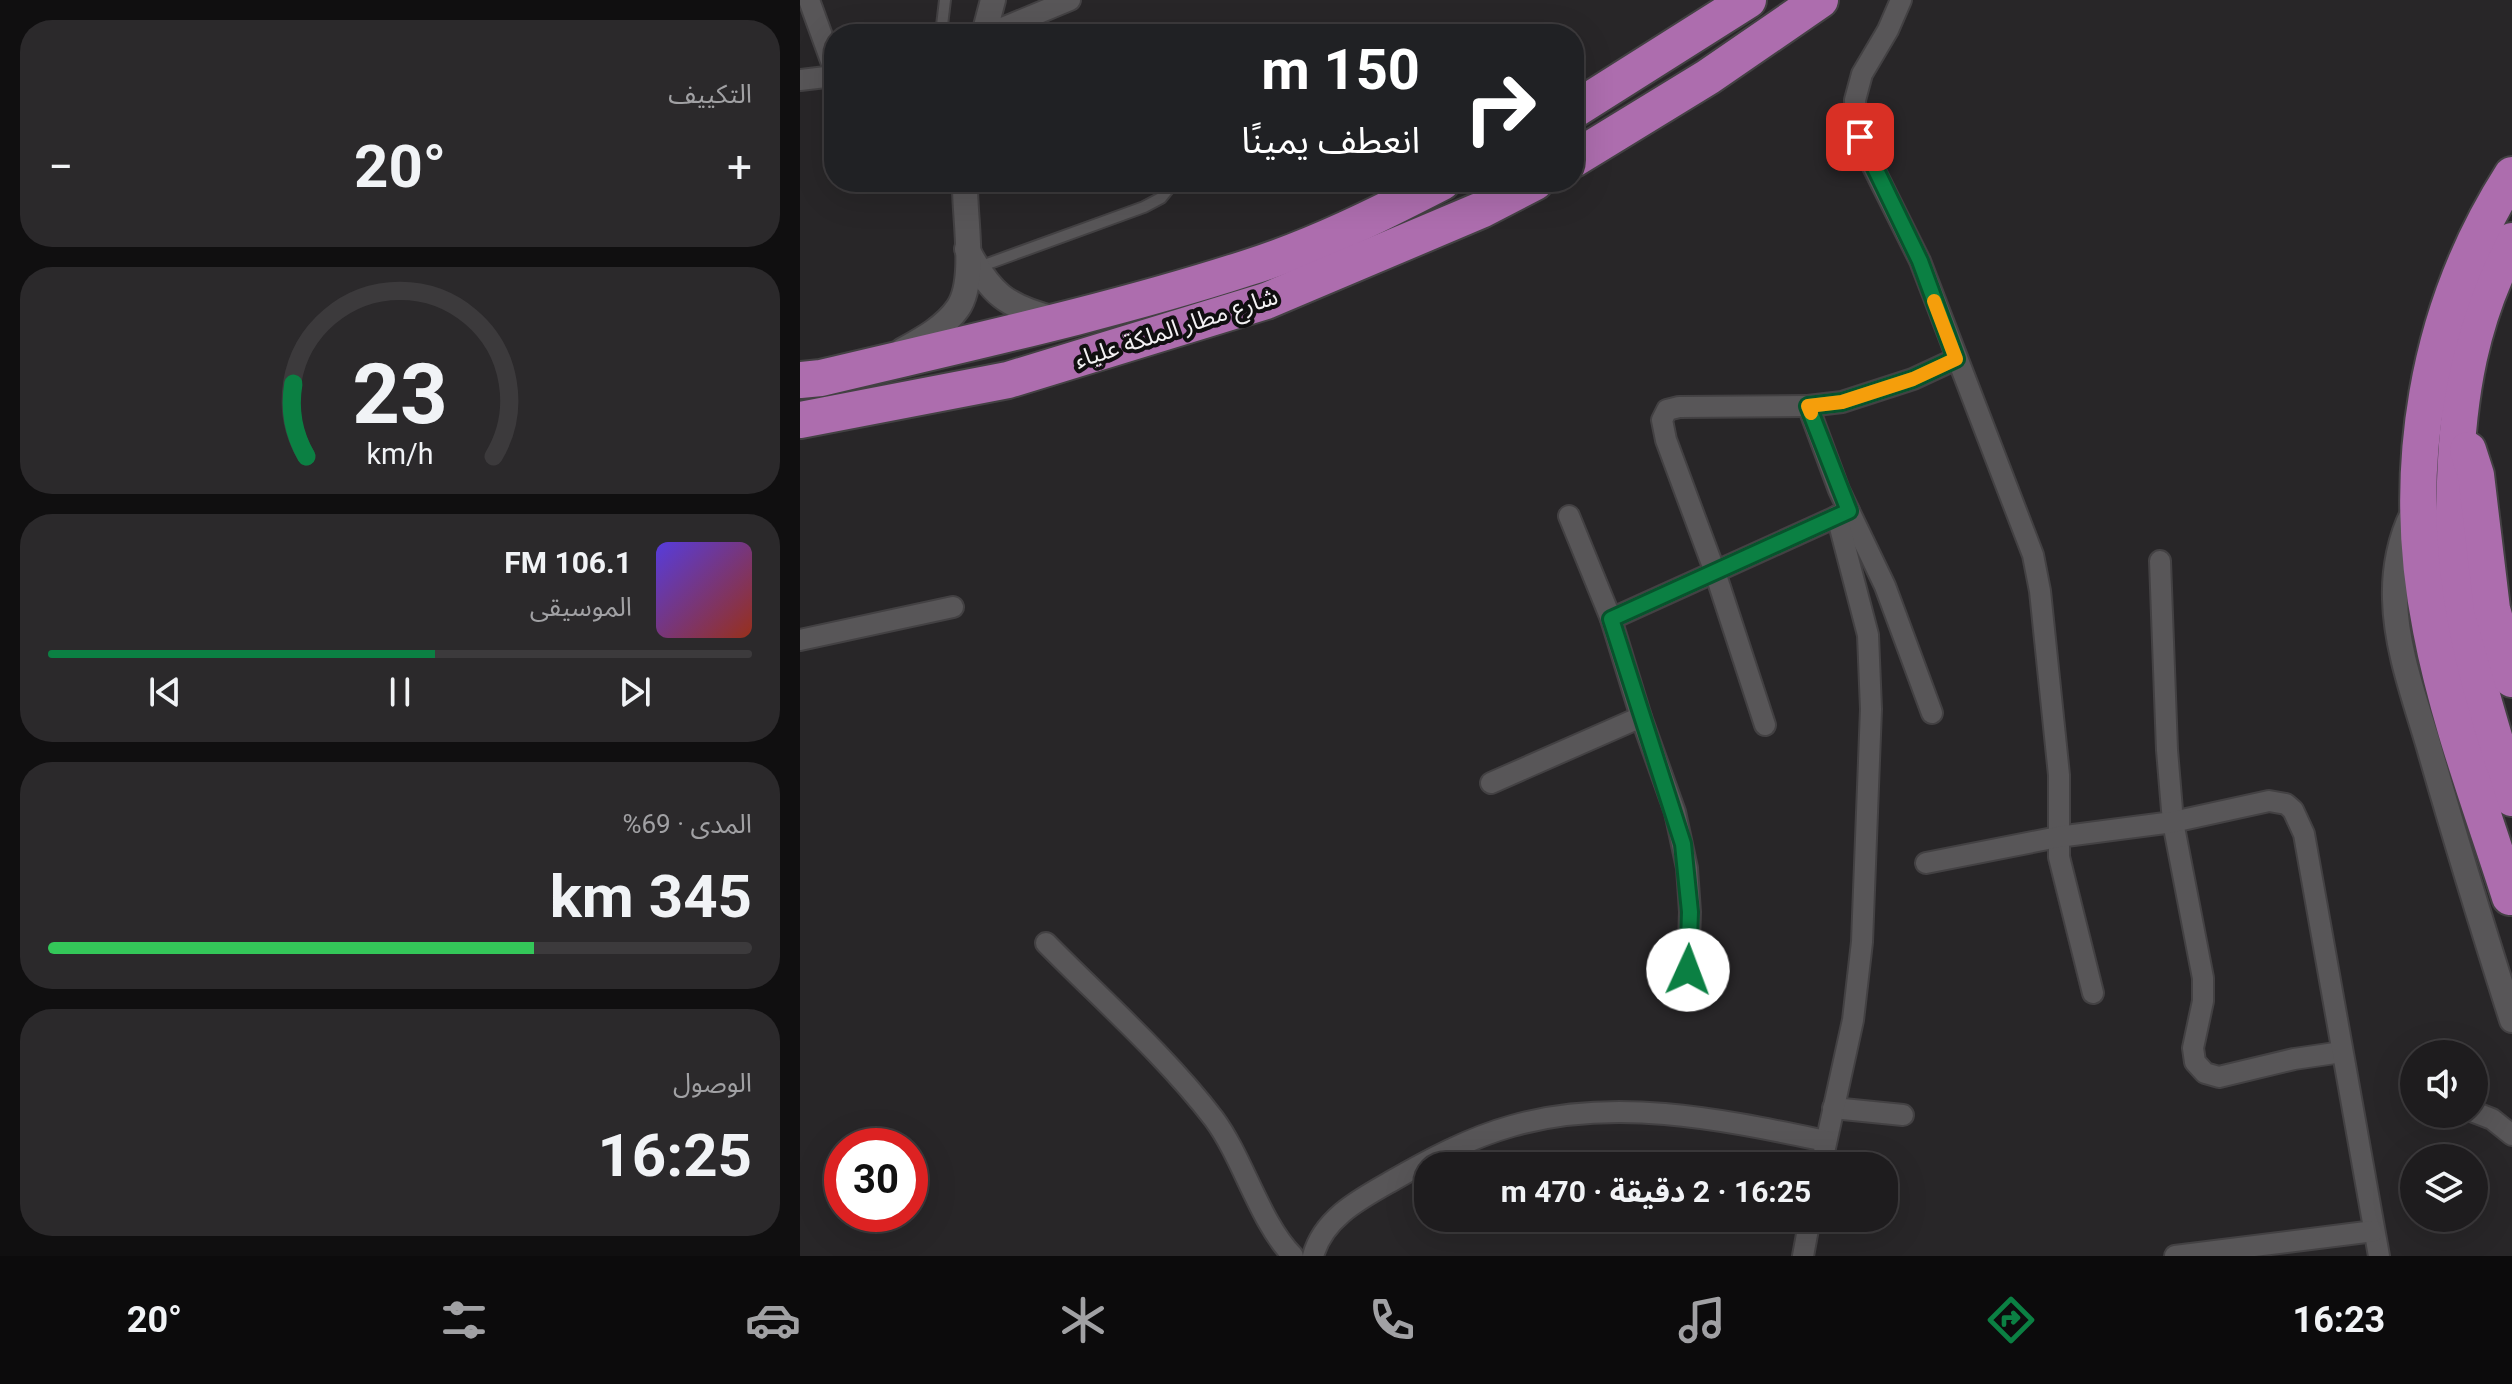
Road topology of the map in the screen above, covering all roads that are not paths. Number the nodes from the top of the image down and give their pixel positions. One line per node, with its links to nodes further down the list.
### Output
1 (809, 0): 11 (street)
2 (945, 0): 8 (lane)
3 (993, 0): 9 (street)
4 (1070, 0): 10 (street)
5 (1820, 0): 15 (highway)
6 (1901, 0): 24 (street)
7 (1732, 6): 14 (highway)
8 (942, 24)
9 (988, 24)
10 (1011, 24)
11 (824, 41)
12 (824, 77): 13 (street)
13 (800, 80)
14 (1584, 103)
15 (1584, 153)
16 (2512, 175): 30 (highway)
17 (966, 192): 22 (street)
18 (1166, 192): 22 (lane)
19 (1421, 192): 23 (highway, شارع مطار الملكة علياء)
20 (1515, 192): 28 (highway, شارع مطار الملكة علياء)
21 (2512, 241): 29 (highway)
22 (971, 257): 23 (street); 25 (street)
23 (1058, 320): 25 (highway, شارع مطار الملكة علياء)
24 (1956, 359): 27 (street); 46 (street)
25 (874, 365): 26 (highway, شارع مطار الملكة علياء)
26 (800, 380)
27 (1808, 406): 31 (street); 34 (street)
28 (800, 420)
29 (2457, 432): 36 (highway); 44 (highway)
30 (2418, 506): 48 (highway); 52 (street)
31 (1843, 514): 34 (street); 40 (street); 54 (street)
32 (1569, 516): 37 (street)
33 (2160, 561): 45 (street)
34 (1715, 572): 37 (street); 42 (street)
35 (953, 607): 38 (street)
36 (2502, 616): 39 (highway)
37 (1611, 619): 41 (street)
38 (800, 640)
39 (2512, 679)
40 (1932, 713)
41 (1641, 717): 43 (street); 50 (street)
42 (1765, 725)
43 (1491, 783)
44 (2512, 798)
45 (2173, 822): 46 (street); 53 (street); 53 (street)
46 (2058, 837): 47 (street); 51 (street)
47 (1926, 863)
48 (2511, 894)
49 (1046, 943): 62 (street)
50 (1688, 970)
51 (2093, 993)
52 (2512, 1020)
53 (2342, 1052): 60 (street)
54 (1833, 1108): 55 (street); 58 (street)
55 (1903, 1115)
56 (2488, 1117): 57 (street)
57 (2512, 1135)
58 (1826, 1141): 59 (street); 63 (street)
59 (1824, 1152)
60 (2374, 1231): 65 (street); 66 (street)
61 (1807, 1232): 64 (street)
62 (1293, 1256)
63 (1313, 1256)
64 (1803, 1256)
65 (2175, 1256)
66 (2379, 1256)

